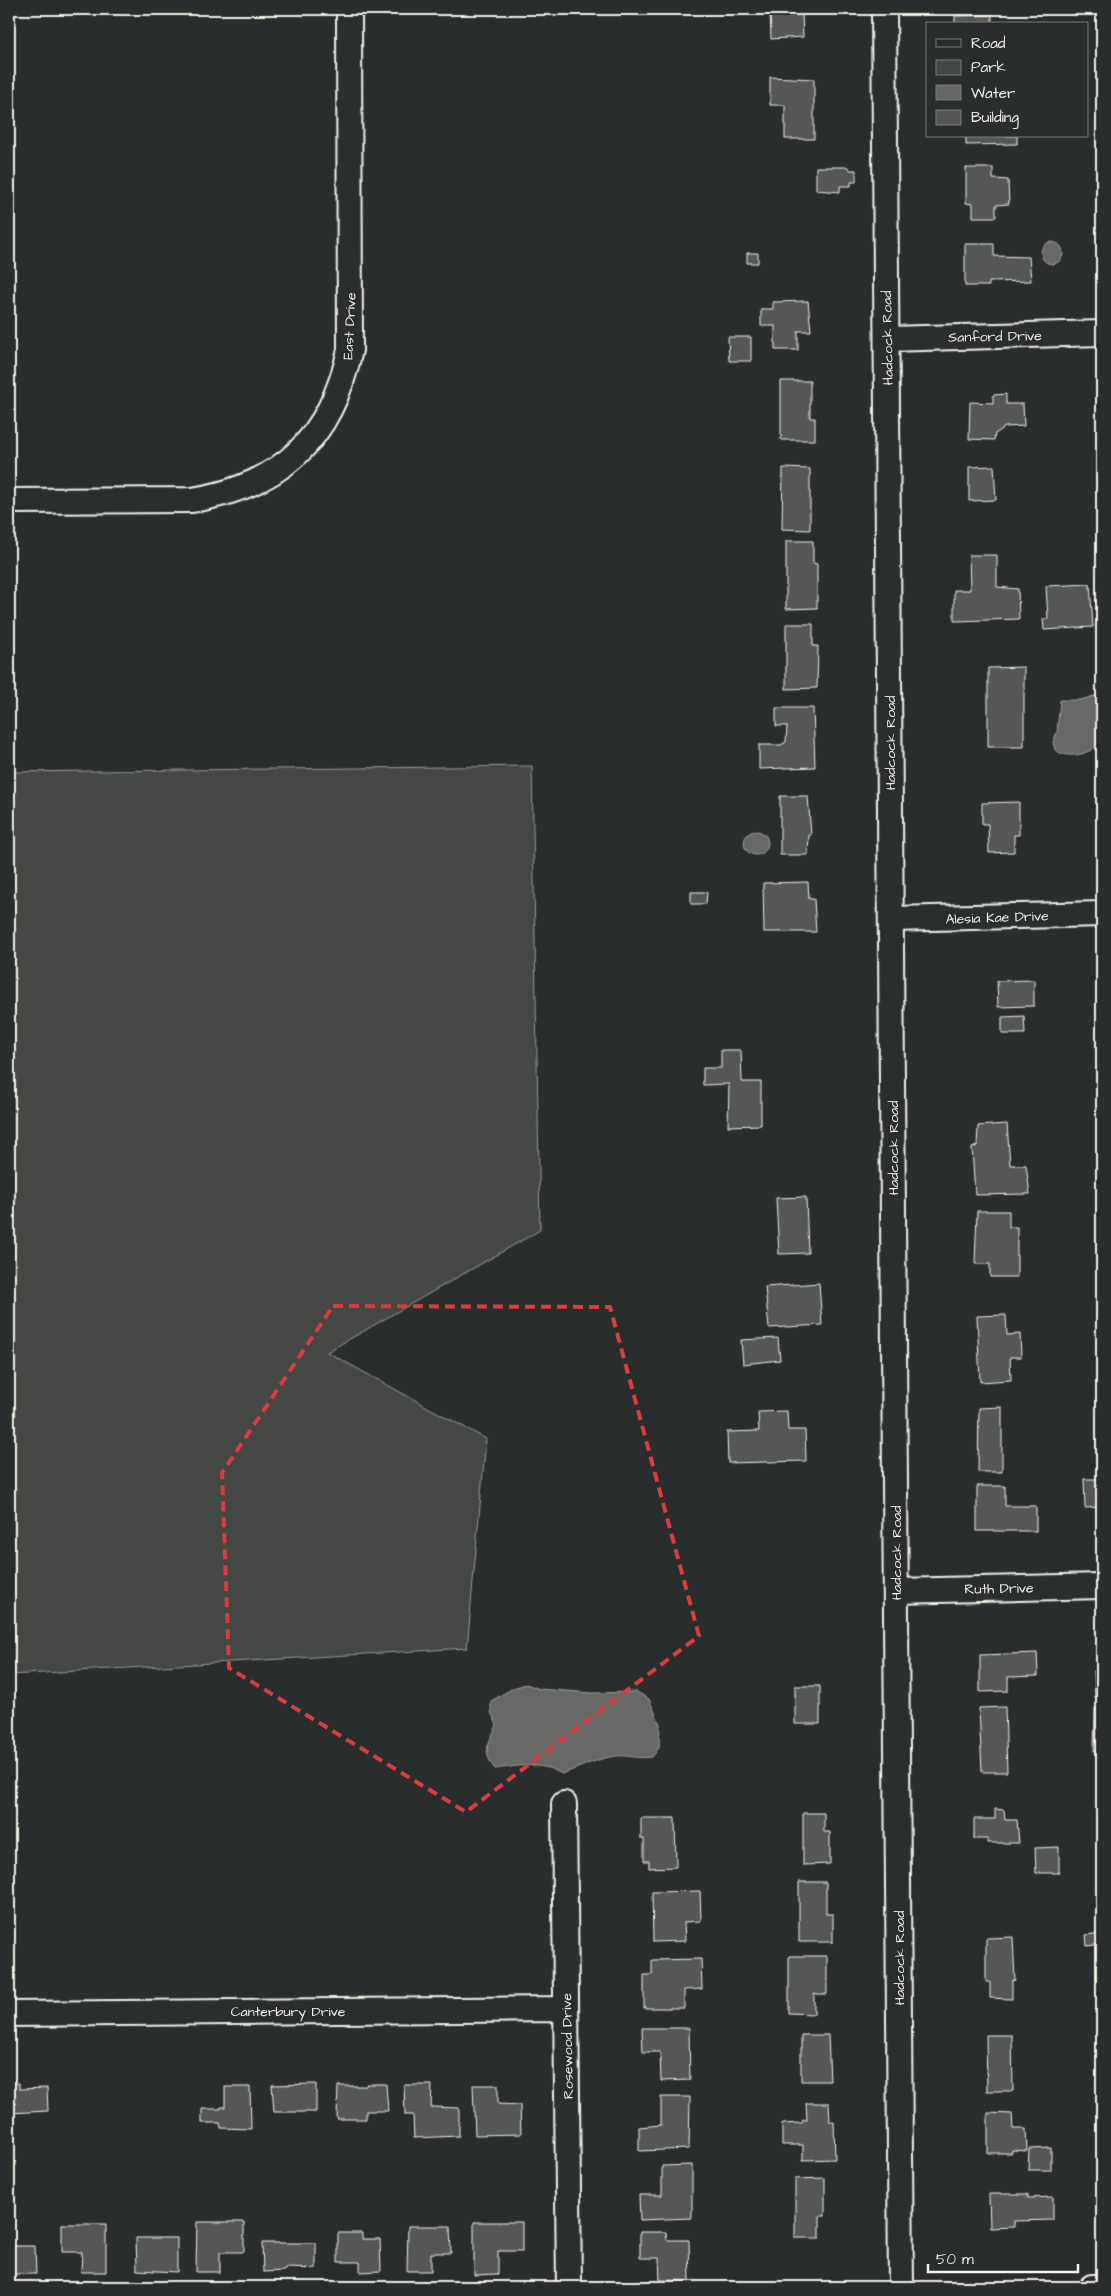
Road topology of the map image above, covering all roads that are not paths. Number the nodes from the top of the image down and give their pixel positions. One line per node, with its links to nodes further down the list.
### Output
1 (349, 9): 5 (street, East Drive)
2 (884, 9): 4 (street, Hadcock Road)
3 (1102, 333): 4 (street, Sanford Drive)
4 (887, 339): 7 (street, Hadcock Road)
5 (9, 501)
6 (1102, 914): 7 (street, Alesia Kae Drive)
7 (892, 919): 9 (street, Hadcock Road)
8 (1102, 1586): 9 (street, Ruth Drive)
9 (896, 1591): 14 (street, Hadcock Road)
10 (564, 1804): 11 (street, Rosewood Drive)
11 (566, 2009): 12 (street, Canterbury Drive); 13 (street, Rosewood Drive)
12 (9, 2014)
13 (569, 2287)
14 (901, 2287)
15 (1092, 2287): 16 (street)
16 (1102, 2287)

